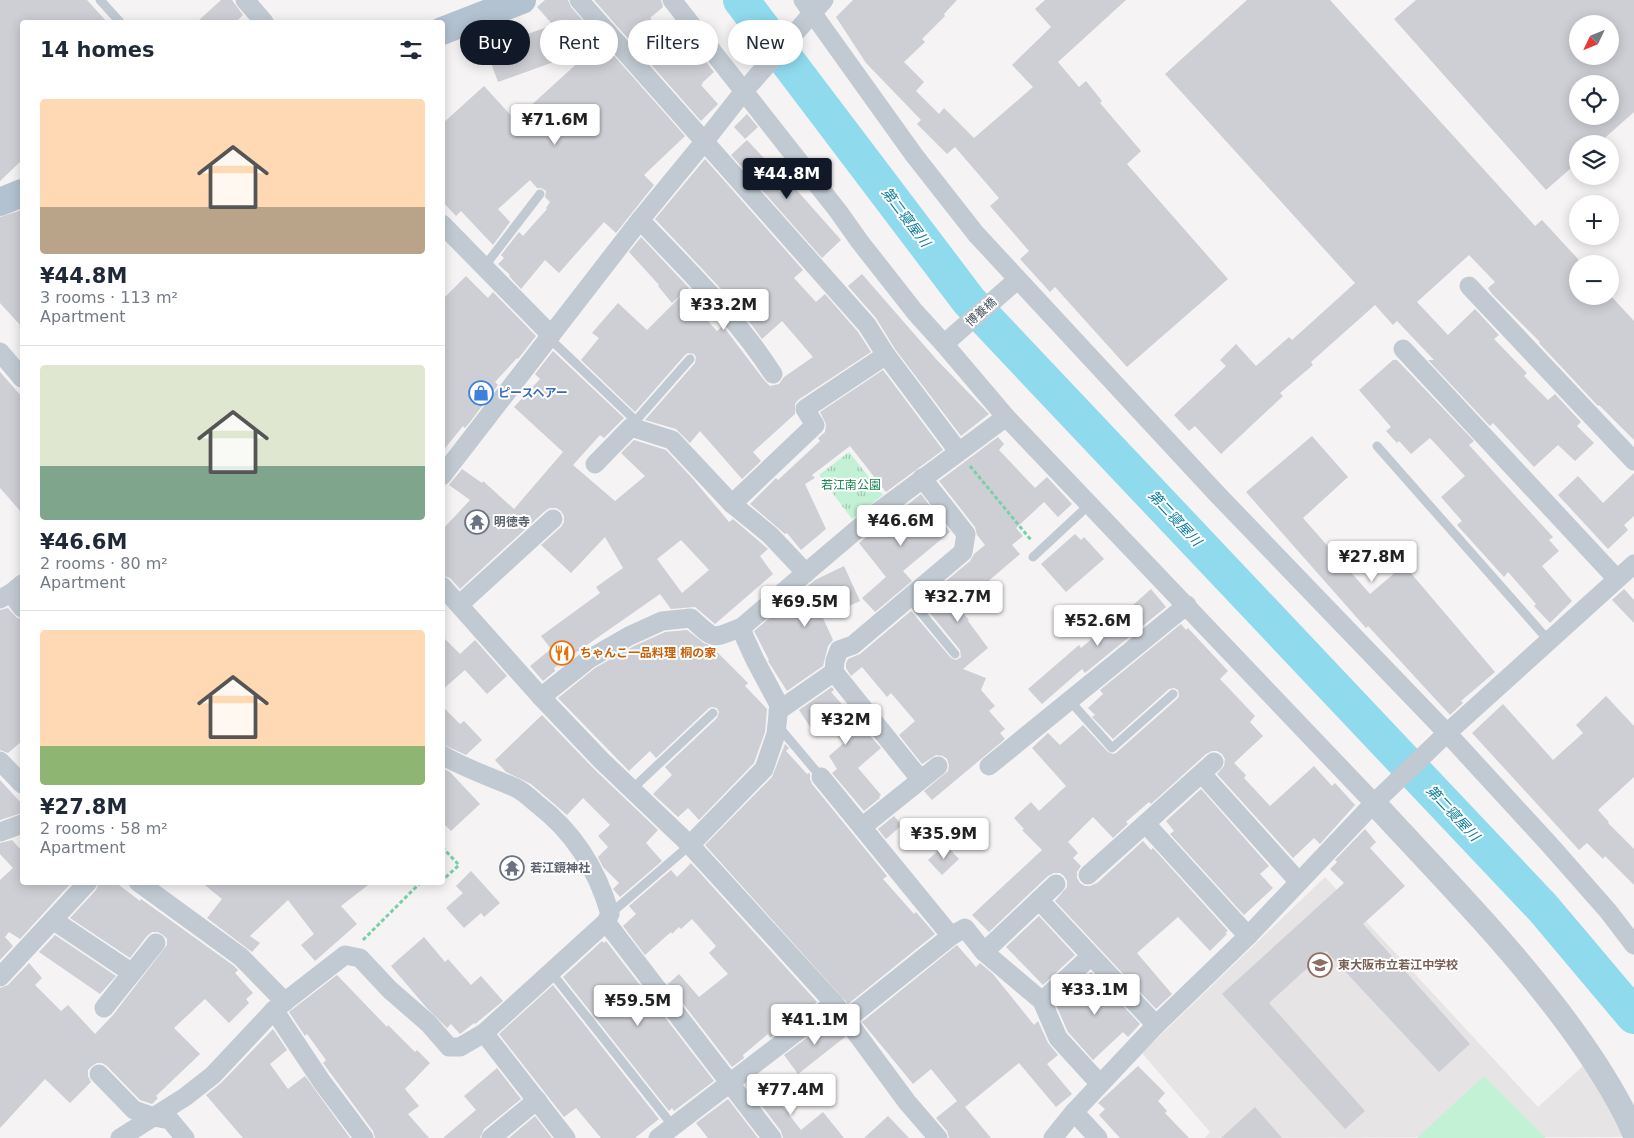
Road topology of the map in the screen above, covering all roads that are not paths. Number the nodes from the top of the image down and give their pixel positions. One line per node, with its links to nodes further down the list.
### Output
1 (100, 0): 7 (lane)
2 (245, 0): 8 (street)
3 (522, 0): 9 (main road)
4 (580, 0): 11 (street)
5 (672, 0): 10 (street)
6 (813, 4): 10 (street); 18 (street)
7 (118, 20)
8 (262, 20)
9 (445, 30)
10 (744, 91): 11 (street); 21 (street)
11 (704, 142): 15 (street); 24 (street)
12 (20, 194): 14 (main road)
13 (540, 194): 17 (lane)
14 (0, 202)
15 (640, 220): 20 (street); 26 (street)
16 (445, 230): 17 (street)
17 (484, 267): 20 (street)
18 (1017, 280): 21 (street, 博養橋); 56 (street)
19 (1468, 286): 32 (street)
20 (550, 337): 29 (lane); 34 (street)
21 (944, 344): 28 (street)
22 (1403, 349): 42 (street)
23 (0, 352): 27 (street)
24 (886, 355): 31 (street); 36 (street)
25 (690, 359): 29 (lane)
26 (772, 374)
27 (20, 376)
28 (1006, 417): 31 (street); 37 (street)
29 (633, 424): 33 (street); 36 (street)
30 (1378, 446): 48 (lane)
31 (958, 451): 35 (street)
32 (1634, 461)
33 (595, 464)
34 (445, 472)
35 (922, 478): 41 (street); 44 (street)
36 (732, 504): 41 (street)
37 (1090, 504): 39 (lane); 46 (street)
38 (553, 519): 45 (street)
39 (1036, 553)
40 (1634, 564): 42 (street)
41 (806, 573): 47 (street)
42 (1618, 579): 48 (street)
43 (445, 589): 45 (street)
44 (909, 598): 49 (lane); 50 (street)
45 (460, 604): 52 (street)
46 (1187, 605): 53 (street); 65 (street)
47 (742, 627): 52 (street); 55 (street)
48 (1549, 641): 56 (street)
49 (956, 654)
50 (834, 672): 55 (street); 62 (street)
51 (1173, 694): 53 (lane)
52 (541, 698): 64 (street)
53 (1070, 701): 60 (street)
54 (713, 713): 64 (lane)
55 (778, 718): 61 (lane); 70 (street)
56 (1447, 733): 65 (street); 82 (street)
57 (445, 757): 77 (street)
58 (0, 761): 63 (street)
59 (938, 766): 62 (street)
60 (989, 766)
61 (822, 778): 68 (street)
62 (920, 779): 68 (street)
63 (20, 782)
64 (632, 789): 70 (street)
65 (1374, 803): 72 (street); 102 (street)
66 (1146, 824): 71 (street); 72 (street); 80 (street)
67 (20, 825): 69 (street)
68 (862, 827): 79 (street)
69 (0, 832)
70 (690, 845): 77 (lane); 89 (street)
71 (1088, 875)
72 (1299, 882): 80 (street)
73 (1056, 884): 76 (street)
74 (85, 885): 78 (street)
75 (142, 885): 90 (street)
76 (1039, 900): 83 (street); 84 (street)
77 (608, 918): 85 (street); 96 (street)
78 (53, 920): 86 (street); 87 (street)
79 (951, 936): 83 (street); 92 (street)
80 (1248, 936): 93 (street)
81 (156, 942): 86 (street)
82 (1634, 945)
83 (984, 952): 88 (street)
84 (1091, 956): 88 (street); 93 (street)
85 (551, 972): 94 (street); 101 (lane)
86 (132, 973): 91 (street)
87 (0, 977)
88 (1042, 1001): 97 (street)
89 (834, 1004): 92 (street); 96 (street)
90 (280, 1006): 94 (street); 100 (street); 105 (street)
91 (104, 1008)
92 (846, 1020): 110 (street)
93 (1156, 1025): 97 (street)
94 (484, 1033): 98 (street)
95 (99, 1074): 100 (street)
96 (730, 1083): 101 (street); 109 (street)
97 (1100, 1084): 99 (street)
98 (537, 1100): 106 (street); 107 (street)
99 (1074, 1112): 111 (street); 112 (street)
100 (154, 1117): 103 (street); 104 (street)
101 (673, 1126): 108 (street)
102 (1634, 1134)
103 (122, 1138)
104 (185, 1138)
105 (364, 1138)
106 (491, 1138)
107 (566, 1138)
108 (658, 1138)
109 (772, 1138)
110 (938, 1138)
111 (1053, 1138)
112 (1098, 1138)

